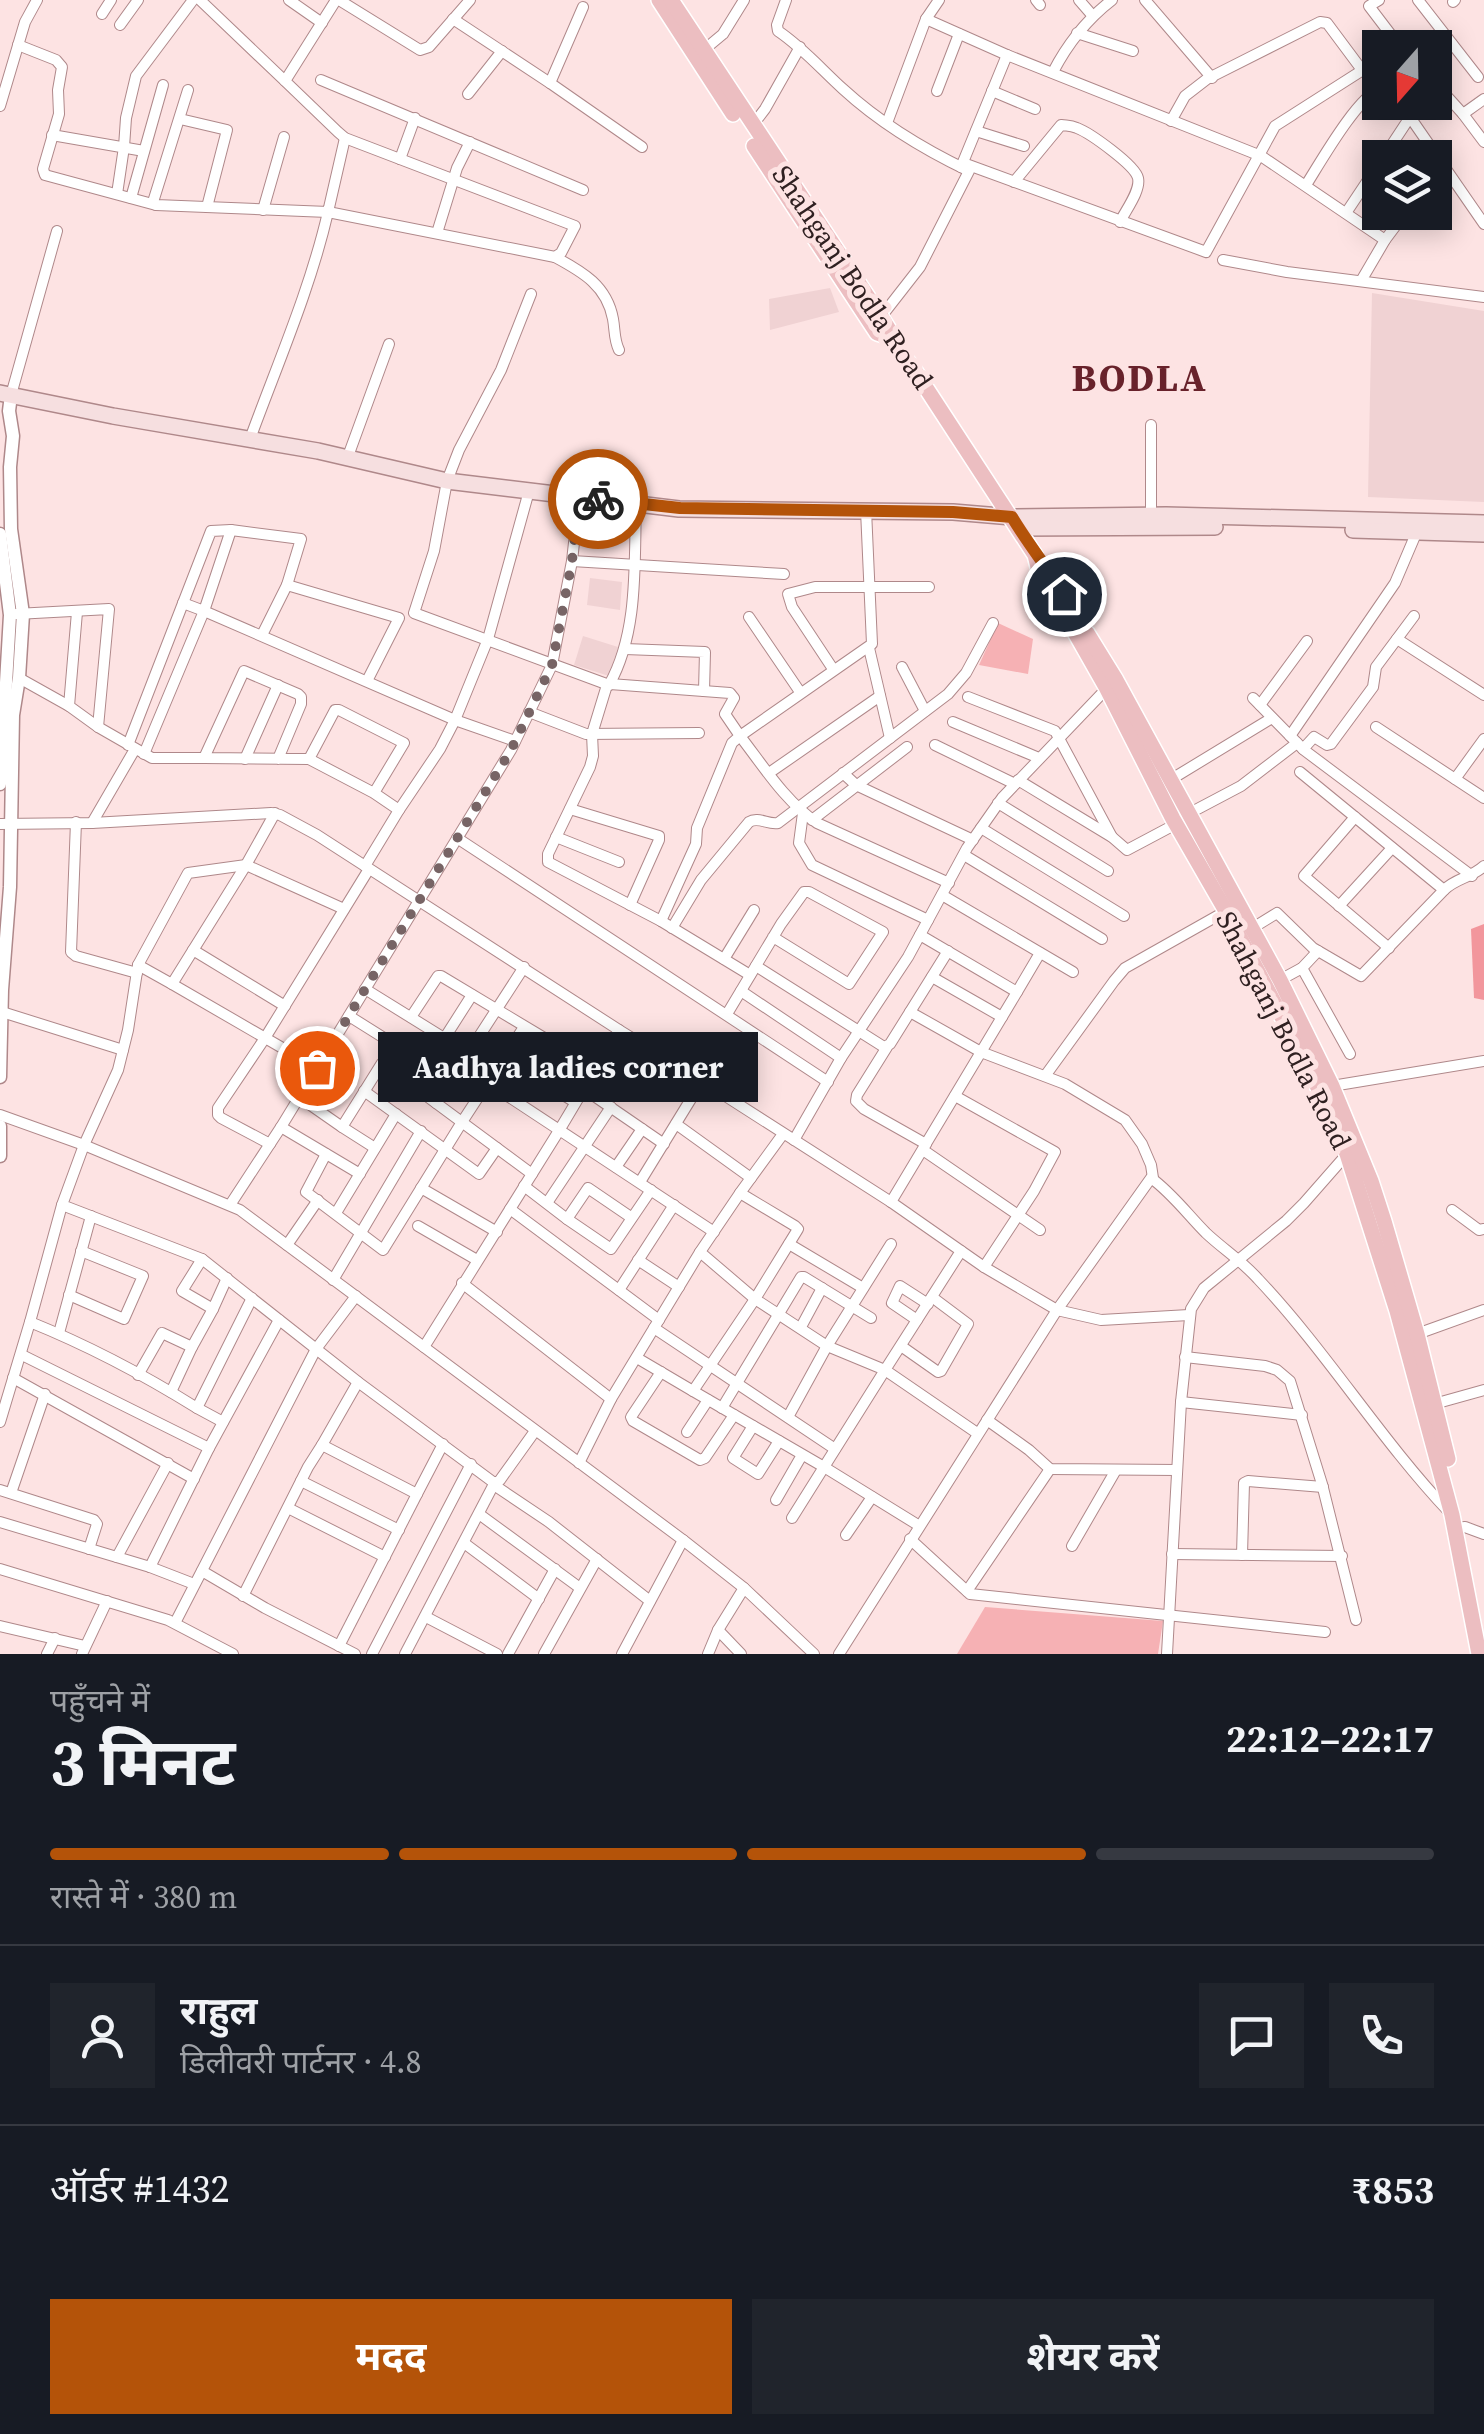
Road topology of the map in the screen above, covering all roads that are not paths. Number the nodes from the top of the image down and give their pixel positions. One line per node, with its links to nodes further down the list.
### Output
1 (37, 0): 30 (street)
2 (111, 0): 19 (street)
3 (138, 0): 24 (street)
4 (290, 0): 23 (street)
5 (338, 0): 21 (street); 23 (street)
6 (470, 0): 21 (street)
7 (659, 0): 97 (main road)
8 (670, 0): 32 (main road, Shahganj Bodla Road)
9 (744, 0): 32 (street)
10 (786, 0): 31 (street)
11 (939, 0): 22 (street)
12 (1079, 0): 20 (street)
13 (1112, 0): 20 (street)
14 (1145, 0): 39 (street)
15 (1379, 0): 25 (street)
16 (1418, 0): 26 (street)
17 (200, 1): 41 (street); 66 (street)
18 (583, 7): 42 (street)
19 (102, 14)
20 (1092, 15): 28 (street)
21 (453, 19): 33 (street)
22 (926, 19): 27 (street); 57 (street)
23 (322, 23): 41 (street)
24 (120, 25)
25 (1387, 30)
26 (1441, 30)
27 (960, 34): 35 (street); 46 (street)
28 (1077, 34): 34 (street); 37 (street)
29 (1452, 44): 38 (street)
30 (18, 45): 51 (street); 60 (street)
31 (800, 47): 57 (street); 58 (street)
32 (705, 50): 58 (main road, Shahganj Bodla Road)
33 (502, 51): 42 (street); 47 (street)
34 (1133, 52)
35 (1006, 55): 37 (street); 45 (street)
36 (1362, 70): 39 (street); 69 (street)
37 (1053, 72): 56 (street)
38 (1478, 77)
39 (1212, 78): 56 (street)
40 (321, 80): 55 (street)
41 (285, 81): 62 (street)
42 (550, 83): 67 (street)
43 (163, 85): 68 (street)
44 (188, 90): 54 (street)
45 (992, 91): 52 (street); 59 (street)
46 (937, 92)
47 (468, 94)
48 (1484, 100): 53 (street)
49 (1452, 102): 53 (street)
50 (1362, 103): 74 (street)
51 (0, 106)
52 (1035, 109)
53 (1463, 114): 64 (street)
54 (180, 118): 80 (street); 81 (street)
55 (415, 118): 63 (street); 70 (street)
56 (1171, 121): 69 (street)
57 (887, 123): 71 (street)
58 (752, 126): 96 (main road, Shahganj Bodla Road)
59 (976, 131): 65 (street); 71 (street)
60 (52, 135): 66 (street); 78 (street)
61 (284, 137): 82 (street)
62 (345, 138): 70 (street); 83 (street)
63 (470, 142): 72 (street); 77 (street)
64 (1484, 142)
65 (1024, 146)
66 (124, 147): 68 (street); 78 (street)
67 (642, 147)
68 (144, 151): 79 (street)
69 (1261, 156): 74 (street); 85 (street)
70 (400, 159): 72 (street)
71 (962, 165): 73 (street); 96 (street)
72 (453, 180): 89 (street); 91 (street)
73 (1014, 182): 85 (street); 85 (street)
74 (1306, 185): 84 (street)
75 (1452, 186): 86 (street)
76 (1362, 189): 84 (street)
77 (582, 190)
78 (116, 194): 79 (street)
79 (132, 198): 80 (street)
80 (156, 204): 81 (street)
81 (207, 207): 82 (street)
82 (263, 210): 83 (street)
83 (328, 212): 89 (street); 103 (street)
84 (1346, 213): 90 (street)
85 (1120, 222)
86 (1484, 224)
87 (1392, 230): 90 (street)
88 (58, 231): 100 (street)
89 (436, 232): 91 (street)
90 (1385, 240): 93 (street)
91 (555, 257): 99 (street)
92 (1223, 260): 93 (street)
93 (1360, 281): 95 (street)
94 (531, 294): 105 (street)
95 (1484, 296)
96 (881, 317): 97 (main road, Shahganj Bodla Road)
97 (888, 337): 111 (main road, Shahganj Bodla Road)
98 (389, 344): 104 (street)
99 (620, 350)
100 (6, 400): 101 (street); 103 (main road); 126 (street)
101 (0, 424)
102 (1150, 425): 110 (street)
103 (250, 439): 104 (main road)
104 (347, 459): 105 (main road)
105 (447, 481): 106 (main road); 131 (street)
106 (529, 491): 107 (main road); 131 (street)
107 (579, 497): 108 (main road); 117 (street)
108 (636, 504): 109 (main road); 118 (street)
109 (866, 510): 111 (main road); 122 (street)
110 (1151, 516): 111 (main road); 113 (main road)
111 (1015, 523): 113 (main road); 142 (main road, Shahganj Bodla Road)
112 (1484, 523): 113 (main road)
113 (1418, 527): 116 (main road); 164 (street)
114 (231, 530): 120 (street); 123 (street); 124 (street)
115 (0, 534): 126 (street)
116 (1484, 534)
117 (572, 561): 118 (street); 136 (street)
118 (634, 566): 119 (street); 135 (street)
119 (784, 574)
120 (287, 585): 130 (street); 140 (street)
121 (929, 587): 122 (street)
122 (870, 589): 134 (street); 138 (street)
123 (183, 602): 124 (street); 167 (street)
124 (204, 611): 130 (street); 167 (street)
125 (78, 612): 126 (street); 149 (street); 155 (street)
126 (16, 614): 139 (street)
127 (1414, 616): 132 (street)
128 (749, 618): 145 (street)
129 (993, 624): 150 (street)
130 (262, 635): 140 (street)
131 (488, 639): 136 (street); 153 (street)
132 (1397, 639): 147 (street); 164 (street)
133 (1308, 641): 152 (street)
134 (869, 648): 138 (street); 146 (street)
135 (625, 649): 141 (street); 144 (street)
136 (552, 665): 141 (street); 151 (street)
137 (902, 668): 150 (street)
138 (833, 669): 145 (street)
139 (9, 673): 149 (street); 179 (street); 192 (street)
140 (367, 681): 153 (street)
141 (608, 684): 144 (street); 157 (street)
142 (1111, 684): 161 (street); 177 (main road, Shahganj Bodla Road); 189 (main road, Shahganj Bodla Road)
143 (278, 685): 168 (street); 169 (street); 171 (street)
144 (704, 691): 159 (street)
145 (800, 692): 159 (street)
146 (880, 696): 160 (street); 174 (street)
147 (1484, 696)
148 (968, 698): 161 (street)
149 (69, 706): 155 (street)
150 (925, 711): 160 (street)
151 (529, 712): 157 (street); 163 (street)
152 (1272, 718): 164 (street); 177 (street)
153 (455, 720): 163 (street); 185 (street)
154 (953, 722): 170 (street)
155 (98, 727): 167 (street)
156 (1376, 727): 176 (street)
157 (592, 734): 158 (street); 184 (street)
158 (699, 734)
159 (740, 736): 174 (street); 218 (street)
160 (890, 738): 175 (street)
161 (1059, 738): 170 (street); 194 (street)
162 (1484, 740): 176 (street)
163 (515, 742): 196 (street)
164 (1297, 743): 189 (street); 206 (street)
165 (935, 745): 178 (street)
166 (907, 747): 180 (street)
167 (136, 749): 168 (street); 191 (street)
168 (204, 758): 169 (street)
169 (245, 758): 171 (street)
170 (1039, 758): 178 (street)
171 (278, 759): 172 (street)
172 (309, 759): 181 (street); 181 (street)
173 (1300, 772): 188 (street)
174 (769, 773): 187 (street)
175 (843, 773): 180 (street); 187 (street)
176 (1455, 779): 182 (street)
177 (1170, 780): 189 (main road, Shahganj Bodla Road)
178 (1016, 782): 183 (street); 194 (street)
179 (0, 784)
180 (856, 785): 187 (street); 197 (street)
181 (374, 793): 185 (street)
182 (1484, 798)
183 (998, 803): 193 (street); 205 (street)
184 (570, 809): 195 (street); 211 (street)
185 (399, 810): 204 (street)
186 (275, 814): 191 (street); 202 (street); 204 (street)
187 (804, 814): 207 (street); 217 (street); 219 (street)
188 (1355, 818): 198 (street); 212 (street)
189 (1182, 819): 194 (street); 200 (main road, Shahganj Bodla Road)
190 (76, 822): 191 (street); 192 (street); 232 (street)
191 (92, 823)
192 (6, 824): 244 (street)
193 (981, 828): 197 (street); 216 (street)
194 (1112, 836)
195 (556, 837): 201 (street); 211 (street)
196 (457, 838): 210 (street); 246 (street)
197 (973, 840): 199 (street)
198 (1392, 848): 208 (street); 212 (street)
199 (964, 855): 207 (street); 223 (street)
200 (1203, 856): 215 (main road, Shahganj Bodla Road); 220 (main road, Shahganj Bodla Road)
201 (618, 862)
202 (246, 864): 213 (street); 225 (street); 232 (street)
203 (1484, 866): 206 (street)
204 (367, 868): 210 (street); 213 (street)
205 (1108, 871)
206 (1472, 876): 208 (street)
207 (948, 884): 209 (street)
208 (1444, 890): 224 (street)
209 (942, 896): 217 (street); 228 (street)
210 (419, 902): 230 (street); 238 (street)
211 (630, 905): 218 (street)
212 (1340, 906): 224 (street)
213 (344, 909): 242 (street)
214 (754, 910): 229 (street)
215 (1226, 912): 264 (street); 299 (main road, Shahganj Bodla Road)
216 (1124, 916)
217 (928, 920): 221 (street)
218 (661, 921): 219 (street)
219 (672, 928): 229 (street)
220 (1251, 928): 226 (street); 236 (main road, Shahganj Bodla Road)
221 (920, 935): 227 (street); 252 (street)
222 (773, 938): 222 (street); 233 (street)
223 (1102, 939)
224 (1389, 948): 226 (street)
225 (192, 950): 237 (street); 242 (street)
226 (1318, 951): 231 (street)
227 (948, 952): 235 (street); 240 (street)
228 (1040, 953): 234 (street); 240 (street)
229 (724, 959): 233 (street)
230 (524, 967): 243 (street); 251 (street)
231 (1302, 968): 236 (street); 258 (street)
232 (137, 969): 237 (street); 256 (street)
233 (753, 971): 239 (street); 252 (street)
234 (1073, 972)
235 (932, 977): 245 (street); 249 (street)
236 (1280, 980): 271 (main road, Shahganj Bodla Road)
237 (172, 984): 253 (street)
238 (366, 988): 247 (street); 248 (street)
239 (741, 991): 246 (street); 259 (street)
240 (1017, 992): 249 (street)
241 (472, 994): 243 (street); 248 (street); 254 (street)
242 (285, 1006): 253 (street)
243 (495, 1009): 250 (street); 277 (street)
244 (2, 1012): 256 (street); 265 (street)
245 (910, 1012): 255 (street); 257 (street)
246 (727, 1014): 268 (street)
247 (349, 1016): 262 (street); 263 (street)
248 (411, 1017): 254 (street)
249 (1002, 1018): 257 (street)
250 (524, 1027): 260 (street); 266 (street)
251 (619, 1030): 267 (street); 272 (street)
252 (860, 1031): 255 (street); 259 (street)
253 (265, 1038): 263 (street); 290 (street)
254 (444, 1038): 262 (street)
255 (887, 1046): 294 (street)
256 (123, 1050): 292 (street)
257 (981, 1052): 264 (street); 274 (street)
258 (1350, 1054)
259 (841, 1058): 268 (street)
260 (503, 1059): 266 (street); 269 (street)
261 (1484, 1062): 271 (street)
262 (427, 1065): 270 (street)
263 (317, 1068): 275 (street)
264 (1046, 1076): 305 (street)
265 (0, 1077)
266 (538, 1080): 276 (street)
267 (702, 1081): 282 (street); 289 (street)
268 (828, 1082): 289 (street)
269 (488, 1083): 281 (street); 286 (street)
270 (414, 1086): 273 (street); 277 (street)
271 (1332, 1086): 366 (main road, Shahganj Bodla Road)
272 (584, 1088): 276 (street); 278 (street)
273 (364, 1091): 279 (street); 285 (street)
274 (955, 1096): 294 (street); 321 (street)
275 (299, 1097): 284 (street); 285 (street)
276 (575, 1102): 286 (street)
277 (436, 1103): 281 (street)
278 (610, 1106): 287 (street); 293 (street)
279 (396, 1114): 288 (street); 295 (street)
280 (0, 1116): 292 (street)
281 (462, 1122): 296 (street); 297 (street)
282 (676, 1124): 291 (street); 304 (street)
283 (0, 1126): 300 (street)
284 (281, 1127): 290 (street); 298 (street)
285 (342, 1127): 295 (street)
286 (560, 1129): 293 (street); 303 (street)
287 (642, 1129): 291 (street); 301 (street)
288 (420, 1132): 297 (street); 327 (street)
289 (789, 1137): 304 (street); 313 (street)
290 (270, 1144): 314 (street)
291 (664, 1144): 306 (street)
292 (84, 1146): 314 (street); 315 (street)
293 (585, 1146): 301 (street); 312 (street)
294 (924, 1147): 313 (street); 321 (street)
295 (376, 1148): 302 (street)
296 (497, 1148): 297 (street); 303 (street)
297 (445, 1149): 308 (street)
298 (326, 1154): 302 (street); 311 (street)
299 (1347, 1154): 337 (street); 427 (main road, Shahganj Bodla Road)
300 (0, 1156)
301 (616, 1167): 306 (street)
302 (360, 1174): 319 (street)
303 (532, 1174): 307 (street)
304 (752, 1178): 310 (street)
305 (1153, 1178): 337 (street); 355 (street)
306 (640, 1182): 309 (street)
307 (524, 1186): 312 (street); 317 (street)
308 (422, 1188): 327 (street); 328 (street)
309 (651, 1190): 316 (street); 323 (street)
310 (740, 1192): 329 (street); 330 (street)
311 (318, 1200): 319 (street); 332 (street)
312 (547, 1202): 322 (street)
313 (891, 1202): 333 (street)
314 (230, 1204): 332 (street)
315 (62, 1205): 320 (street); 362 (street)
316 (674, 1205): 329 (street); 339 (street)
317 (510, 1210): 328 (street); 347 (street)
318 (1452, 1210): 325 (street)
319 (336, 1213): 327 (street)
320 (92, 1216): 334 (street); 336 (street)
321 (1018, 1216): 326 (street); 340 (street)
322 (567, 1218): 323 (street); 323 (street)
323 (632, 1218)
324 (418, 1226): 338 (street)
325 (1484, 1229)
326 (1040, 1230)
327 (361, 1232): 342 (street)
328 (496, 1232): 338 (street)
329 (714, 1232): 335 (street)
330 (789, 1244): 346 (street); 351 (street)
331 (891, 1244): 346 (street)
332 (286, 1245): 342 (street)
333 (961, 1251): 340 (street); 352 (street)
334 (81, 1252): 348 (street); 348 (street)
335 (700, 1252): 344 (street); 351 (street)
336 (202, 1259): 341 (street); 354 (street)
337 (1239, 1259): 358 (street); 427 (street)
338 (478, 1260): 343 (street)
339 (638, 1260): 344 (street); 347 (street)
340 (984, 1267): 355 (street)
341 (227, 1278): 350 (street); 354 (street)
342 (333, 1280): 349 (street)
343 (462, 1283): 367 (street); 386 (street)
344 (680, 1287): 363 (street)
345 (822, 1288): 353 (street); 357 (street); 364 (street)
346 (863, 1288): 353 (street)
347 (619, 1290): 363 (street)
348 (69, 1295): 365 (street)
349 (356, 1296): 367 (street); 371 (street)
350 (252, 1298): 360 (street); 390 (street)
351 (755, 1299): 357 (street); 375 (street)
352 (930, 1300): 361 (street); 361 (street); 369 (street)
353 (851, 1305): 359 (street); 368 (street)
354 (212, 1308): 370 (street)
355 (1056, 1310): 358 (street); 395 (street)
356 (1484, 1310): 366 (street)
357 (778, 1313): 364 (street); 381 (street)
358 (1190, 1315): 373 (street)
359 (872, 1318)
360 (280, 1320): 371 (street); 397 (street)
361 (917, 1320): 369 (street)
362 (30, 1322): 365 (street); 372 (street)
363 (657, 1324): 374 (street); 375 (street)
364 (800, 1327): 368 (street)
365 (59, 1334): 378 (street)
366 (1417, 1334): 389 (main road, Shahganj Bodla Road)
367 (424, 1346): 399 (street)
368 (827, 1346): 376 (street); 394 (street)
369 (901, 1346): 376 (street)
370 (192, 1347): 378 (street); 384 (street)
371 (316, 1349): 380 (street); 446 (street)
372 (22, 1355): 379 (street); 405 (street)
373 (1185, 1357): 388 (street); 393 (street)
374 (636, 1358): 377 (street); 386 (street)
375 (711, 1364): 381 (street); 383 (street)
376 (886, 1370): 401 (street); 406 (street)
377 (661, 1372): 383 (street); 392 (street)
378 (138, 1375): 384 (street)
379 (13, 1378): 385 (street); 396 (street)
380 (358, 1382): 403 (street); 404 (street)
381 (737, 1382): 391 (street); 394 (street)
382 (1484, 1390): 389 (street)
383 (693, 1391): 387 (street)
384 (171, 1392): 390 (street)
385 (45, 1394): 409 (street); 419 (street)
386 (612, 1399): 408 (street)
387 (708, 1400): 391 (street); 400 (street)
388 (1182, 1402): 393 (street); 414 (street)
389 (1434, 1404): 427 (main road, Shahganj Bodla Road)
390 (197, 1408): 397 (street)
391 (722, 1408): 392 (street)
392 (734, 1415): 398 (street)
393 (1302, 1415): 418 (street)
394 (788, 1416): 406 (street)
395 (987, 1420): 401 (street); 412 (street)
396 (0, 1422)
397 (223, 1422): 405 (street)
398 (753, 1426): 402 (street); 402 (street)
399 (535, 1431): 408 (street); 417 (street)
400 (687, 1432)
401 (978, 1433): 428 (street)
402 (779, 1442): 407 (street)
403 (443, 1444): 410 (street); 420 (street)
404 (322, 1445): 416 (street); 420 (street)
405 (209, 1448): 415 (street)
406 (835, 1449): 411 (street)
407 (802, 1455): 411 (street); 422 (street)
408 (578, 1462): 433 (street)
409 (168, 1463): 415 (street); 440 (street)
410 (470, 1464): 417 (street); 470 (street)
411 (824, 1468): 421 (street); 425 (street)
412 (1050, 1470): 413 (street); 450 (street)
413 (1116, 1470): 414 (street); 435 (street)
414 (1177, 1470): 437 (street)
415 (194, 1479): 443 (street)
416 (302, 1480): 423 (street); 429 (street)
417 (494, 1484): 424 (street); 442 (street)
418 (1324, 1487): 438 (street); 439 (street)
419 (6, 1492): 436 (street)
420 (417, 1494): 429 (street)
421 (872, 1498): 428 (street); 431 (street)
422 (776, 1500)
423 (288, 1508): 441 (street); 451 (street)
424 (479, 1514): 434 (street); 445 (street)
425 (792, 1518)
426 (0, 1522): 436 (street)
427 (1458, 1524): 430 (street); 461 (main road, Shahganj Bodla Road); 481 (main road, Shahganj Bodla Road)
428 (918, 1525): 432 (street)
429 (398, 1530): 441 (street)
430 (1484, 1534)
431 (846, 1536)
432 (910, 1539): 450 (street); 479 (street)
433 (683, 1540): 449 (street); 454 (street)
434 (464, 1544): 452 (street); 455 (street)
435 (1072, 1546)
436 (89, 1549): 440 (street)
437 (1172, 1554): 438 (street); 456 (street)
438 (1242, 1555): 439 (street)
439 (1342, 1556): 457 (street)
440 (117, 1557): 443 (street)
441 (385, 1558): 464 (street)
442 (596, 1559): 448 (street); 454 (street)
443 (150, 1567): 447 (street)
444 (0, 1569): 453 (street)
445 (555, 1569): 448 (street); 452 (street)
446 (202, 1571): 447 (street); 451 (street)
447 (194, 1584): 458 (street)
448 (580, 1588): 474 (street)
449 (744, 1588): 460 (street); 478 (street)
450 (967, 1591): 456 (street)
451 (244, 1596): 464 (street)
452 (538, 1599): 473 (street)
453 (107, 1601): 458 (street); 465 (street)
454 (650, 1601): 475 (street)
455 (426, 1617): 466 (street); 472 (street)
456 (1168, 1617): 462 (street); 480 (street)
457 (1356, 1620)
458 (174, 1623): 468 (street)
459 (0, 1626): 463 (street)
460 (718, 1630): 476 (street); 477 (street)
461 (1484, 1631)
462 (1326, 1632)
463 (54, 1638): 465 (street); 467 (street)
464 (340, 1646): 469 (street)
465 (84, 1650)
466 (407, 1651): 471 (street)
467 (46, 1654)
468 (233, 1654)
469 (356, 1654)
470 (372, 1654)
471 (422, 1654)
472 (497, 1654)
473 (508, 1654)
474 (544, 1654)
475 (622, 1654)
476 (708, 1654)
477 (741, 1654)
478 (814, 1654)
479 (838, 1654)
480 (1167, 1654)
481 (1479, 1654)

